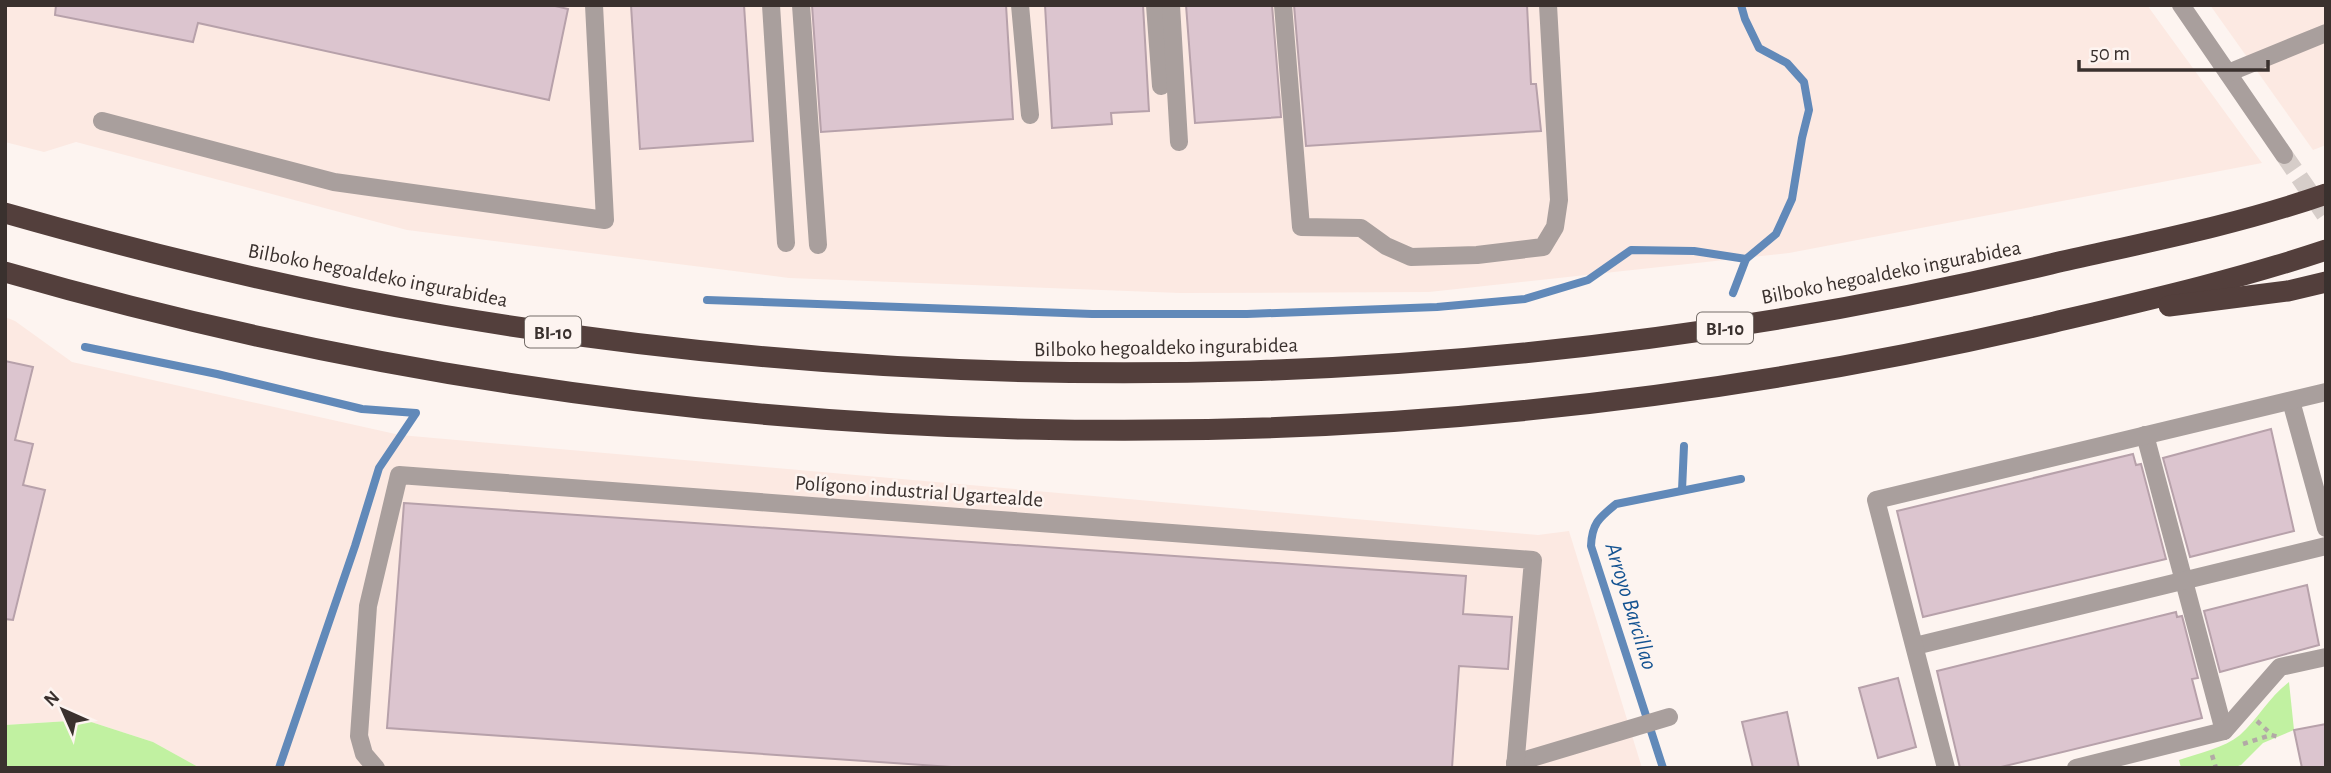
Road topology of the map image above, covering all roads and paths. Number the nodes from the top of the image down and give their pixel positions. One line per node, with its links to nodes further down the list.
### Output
1 (594, 5): 14 (street)
2 (771, 5): 19 (street)
3 (801, 5): 20 (street)
4 (1020, 5): 13 (street)
5 (1155, 5): 12 (street)
6 (1171, 5): 15 (street)
7 (1283, 5): 8 (street)
8 (1548, 5)
9 (2181, 5): 11 (street)
10 (2326, 33): 11 (street)
11 (2228, 73): 16 (street)
12 (1161, 86)
13 (1030, 115)
14 (102, 121)
15 (1179, 142)
16 (2284, 155)
17 (2326, 194): 18 (highway, Bilboko hegoaldeko ingurabidea / BI-10)
18 (5, 213)
19 (786, 243)
20 (818, 245)
21 (2326, 250): 24 (highway)
22 (5, 272): 24 (highway)
23 (2326, 282): 24 (highway)
24 (2066, 319)
25 (2326, 392): 26 (street)
26 (2291, 401): 27 (street); 28 (street)
27 (2145, 435): 30 (street); 31 (street)
28 (2326, 528)
29 (2326, 546): 30 (street)
30 (2185, 580): 31 (street); 34 (street)
31 (1915, 646): 41 (street)
32 (2326, 657): 34 (street)
33 (1669, 717): 39 (street, Polígono industrial Ugartealde)
34 (2224, 731): 42 (street)
35 (2279, 737): 36 (path)
36 (2236, 746)
37 (2224, 749): 38 (path)
38 (2211, 753)
39 (1515, 765): 40 (street, Polígono industrial Ugartealde)
40 (376, 768)
41 (1946, 768)
42 (2076, 768)

